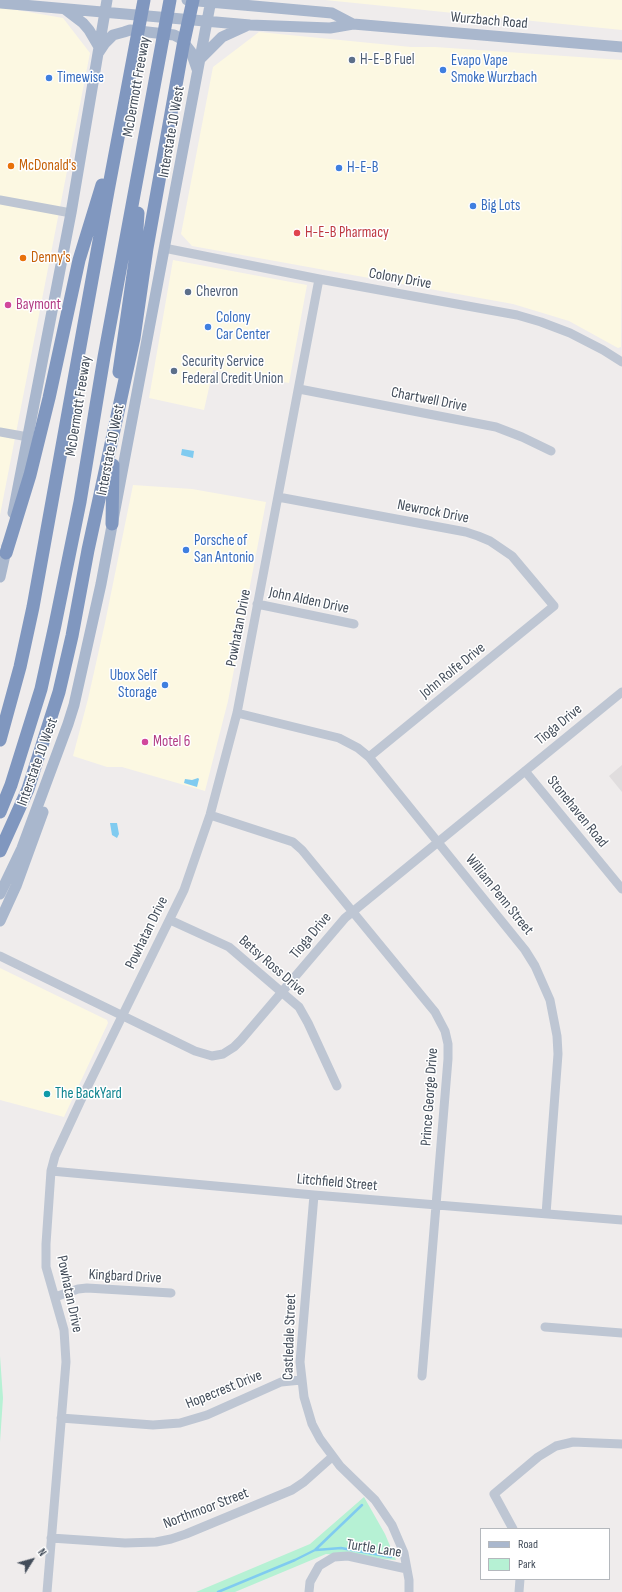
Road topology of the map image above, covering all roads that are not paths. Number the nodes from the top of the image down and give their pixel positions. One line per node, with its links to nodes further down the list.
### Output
1 (107, 0): 11 (main road)
2 (144, 0): 19 (highway, McDermott Freeway)
3 (170, 0): 20 (highway, McDermott Freeway)
4 (187, 0): 7 (main road, Wurzbach Road)
5 (193, 0): 46 (highway)
6 (244, 0): 9 (main road)
7 (211, 1): 9 (main road, Wurzbach Road); 12 (main road, Interstate 10 West)
8 (0, 3): 10 (main road, Wurzbach Road)
9 (256, 6): 13 (main road, Wurzbach Road)
10 (63, 9): 11 (main road, Wurzbach Road); 16 (main road)
11 (104, 12): 12 (main road, Wurzbach Road); 16 (main road)
12 (207, 22): 14 (main road, Wurzbach Road); 17 (main road, Interstate 10 West)
13 (353, 24): 14 (main road, Wurzbach Road); 15 (main road, Wurzbach Road)
14 (250, 25): 17 (main road)
15 (622, 47)
16 (99, 50): 18 (main road); 22 (main road)
17 (200, 59): 18 (main road, Interstate 10 West)
18 (198, 72): 23 (main road, Interstate 10 West)
19 (117, 142): 32 (highway); 40 (highway, McDermott Freeway)
20 (143, 146): 31 (highway); 43 (highway, McDermott Freeway)
21 (0, 200): 22 (street)
22 (71, 213): 28 (main road)
23 (164, 248): 24 (street, Colony Drive); 31 (main road, Interstate 10 West)
24 (319, 279): 25 (street, Colony Drive); 26 (street, Powhatan Drive)
25 (622, 362)
26 (299, 389): 29 (street, Chartwell Drive); 30 (street, Powhatan Drive)
27 (0, 432): 28 (street)
28 (28, 437): 32 (main road)
29 (551, 451)
30 (278, 497): 34 (street, Powhatan Drive); 35 (street, Newrock Drive)
31 (112, 524): 39 (main road, Interstate 10 West)
32 (6, 552): 33 (main road)
33 (0, 577)
34 (257, 604): 36 (street, John Alden Drive); 38 (street, Powhatan Drive)
35 (554, 606): 41 (street, John Rolfe Drive)
36 (354, 624)
37 (622, 692): 42 (street, Tioga Drive)
38 (237, 713): 41 (street, William Penn Street); 44 (street, Powhatan Drive)
39 (68, 724): 48 (main road, Interstate 10 West); 51 (main road)
40 (0, 740)
41 (369, 757): 45 (street, William Penn Street)
42 (525, 770): 45 (street, Tioga Drive); 47 (street, Stonehaven Road)
43 (0, 812)
44 (210, 815): 49 (street, Prince George Drive); 50 (street, Powhatan Drive)
45 (438, 843): 49 (street, Tioga Drive); 59 (street, William Penn Street)
46 (0, 851)
47 (622, 889)
48 (0, 894)
49 (353, 912): 53 (street, Tioga Drive); 58 (street, Prince George Drive)
50 (170, 920): 53 (street, Betsy Ross Drive); 54 (street, Powhatan Drive)
51 (0, 921)
52 (0, 956): 54 (street, Tioga Drive)
53 (282, 992): 54 (street, Tioga Drive); 55 (street, Betsy Ross Drive)
54 (122, 1016): 56 (street, Powhatan Drive)
55 (338, 1086)
56 (51, 1171): 57 (street, Litchfield Street); 62 (street, Powhatan Drive)
57 (314, 1195): 58 (street, Litchfield Street); 66 (street, Castledale Street)
58 (436, 1204): 59 (street, Litchfield Street); 65 (street, Prince George Drive)
59 (546, 1214): 60 (street, Litchfield Street)
60 (622, 1220)
61 (171, 1293): 62 (street, Kingbard Drive)
62 (55, 1297): 67 (street, Powhatan Drive)
63 (545, 1327): 64 (street)
64 (622, 1333)
65 (422, 1376)
66 (301, 1380): 67 (street, Hopecrest Drive); 69 (street, Castledale Street)
67 (62, 1418): 71 (street, Powhatan Drive)
68 (622, 1444): 70 (street)
69 (332, 1456): 71 (street, Northmoor Street); 72 (street, Castledale Street)
70 (511, 1528)
71 (51, 1538): 74 (street, Powhatan Drive)
72 (407, 1569): 75 (street, Turtle Lane); 76 (street, Castledale Street)
73 (520, 1580): 77 (street)
74 (47, 1592)
75 (309, 1592)
76 (409, 1592)
77 (519, 1592)

